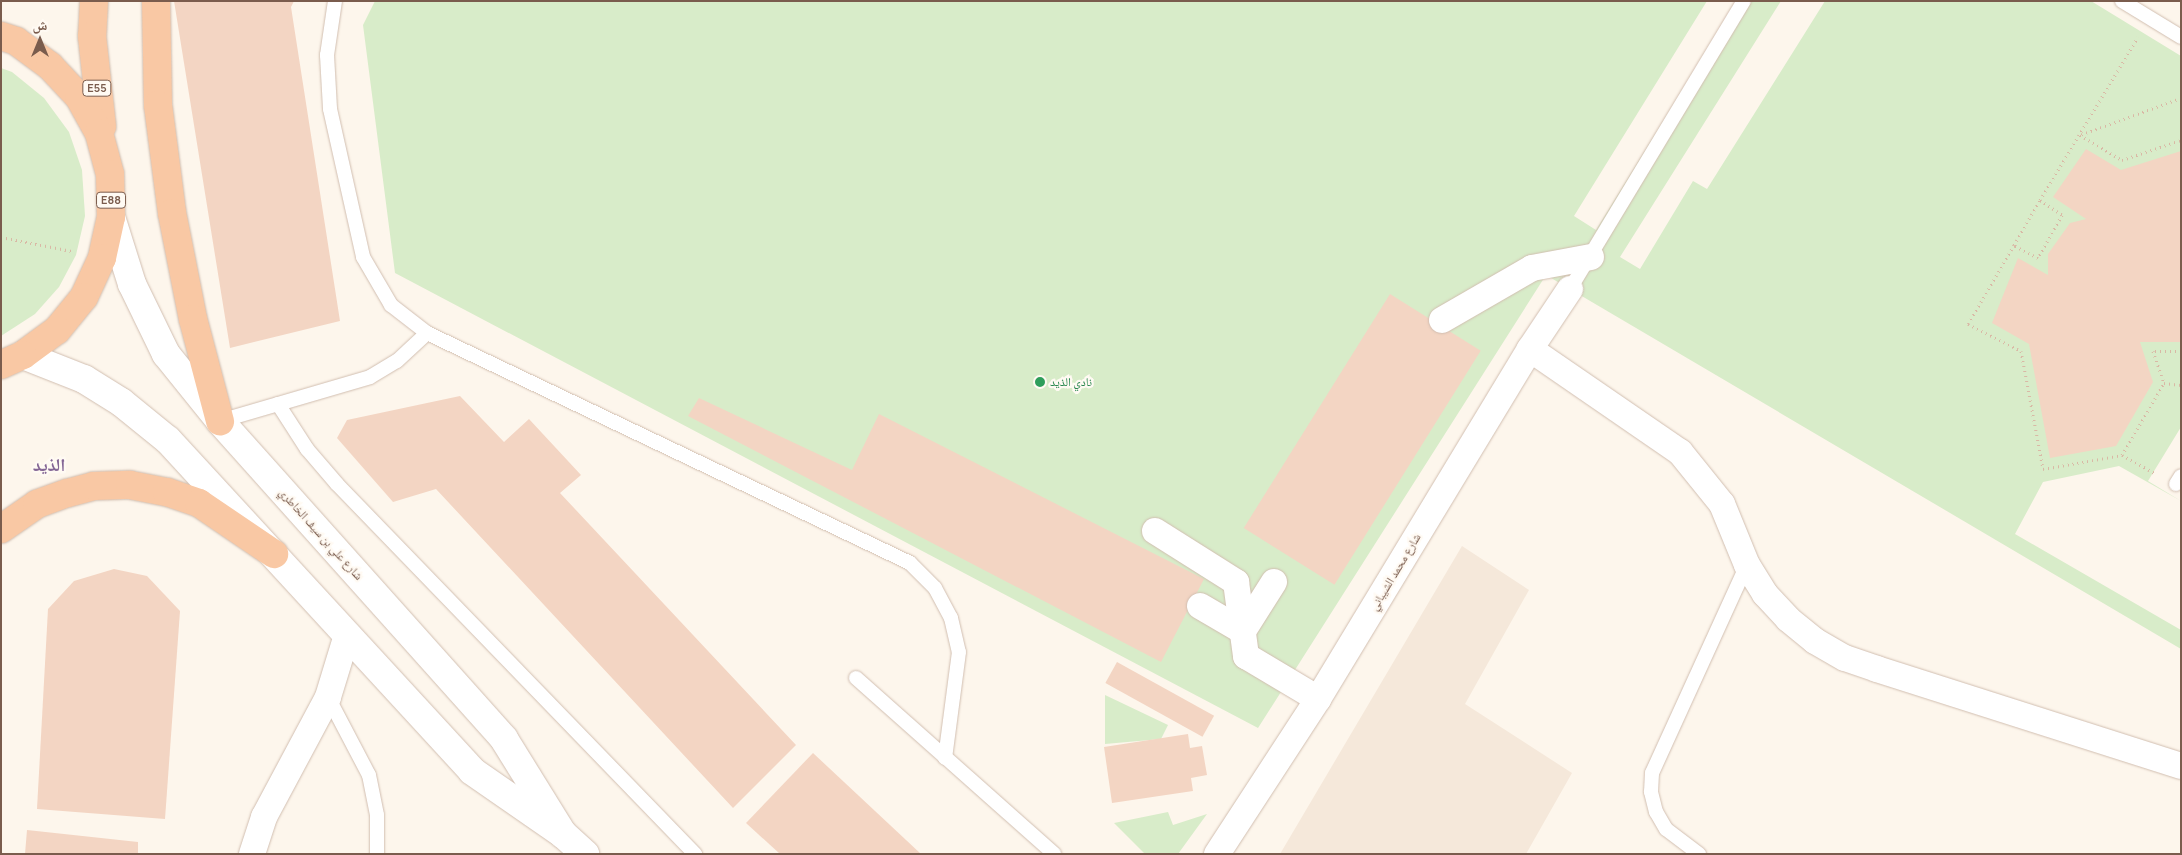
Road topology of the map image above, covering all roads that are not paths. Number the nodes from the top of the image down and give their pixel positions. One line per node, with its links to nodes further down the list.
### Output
1 (94, 1): 8 (highway, E55)
2 (156, 1): 18 (highway)
3 (335, 1): 13 (lane)
4 (1744, 1): 10 (lane)
5 (2122, 1): 7 (lane)
6 (1, 36): 8 (highway, E88)
7 (2181, 37)
8 (110, 174): 9 (highway, E88)
9 (111, 217): 15 (highway, E88); 18 (street, شارع علي بن سيف الخاطري)
10 (1591, 257): 11 (lane); 12 (street)
11 (1570, 289): 14 (street, شارع محمد الشيباني)
12 (1442, 320)
13 (427, 333): 17 (lane); 30 (lane)
14 (1530, 349): 22 (street); 29 (street, شارع محمد الشيباني)
15 (12, 360): 16 (highway); 21 (street, شارع علي بن سيف الخاطري)
16 (1, 380)
17 (278, 404): 18 (lane); 36 (lane)
18 (220, 421): 32 (street, شارع علي بن سيف الخاطري)
19 (1, 529): 21 (highway)
20 (1155, 531): 25 (street)
21 (274, 554): 26 (street, شارع علي بن سيف الخاطري)
22 (1747, 565): 31 (street); 39 (lane)
23 (1274, 582): 25 (street)
24 (1200, 606): 25 (street)
25 (1243, 632): 29 (street)
26 (347, 635): 28 (street); 32 (street, شارع علي بن سيف الخاطري)
27 (856, 678): 30 (lane)
28 (328, 697): 33 (street); 34 (lane)
29 (1318, 699): 38 (street, شارع محمد الشيباني)
30 (946, 758): 37 (lane)
31 (2181, 766)
32 (563, 834): 35 (street, شارع علي بن سيف الخاطري)
33 (252, 854)
34 (377, 854)
35 (585, 854)
36 (695, 854)
37 (1054, 854)
38 (1217, 854)
39 (1700, 854)

